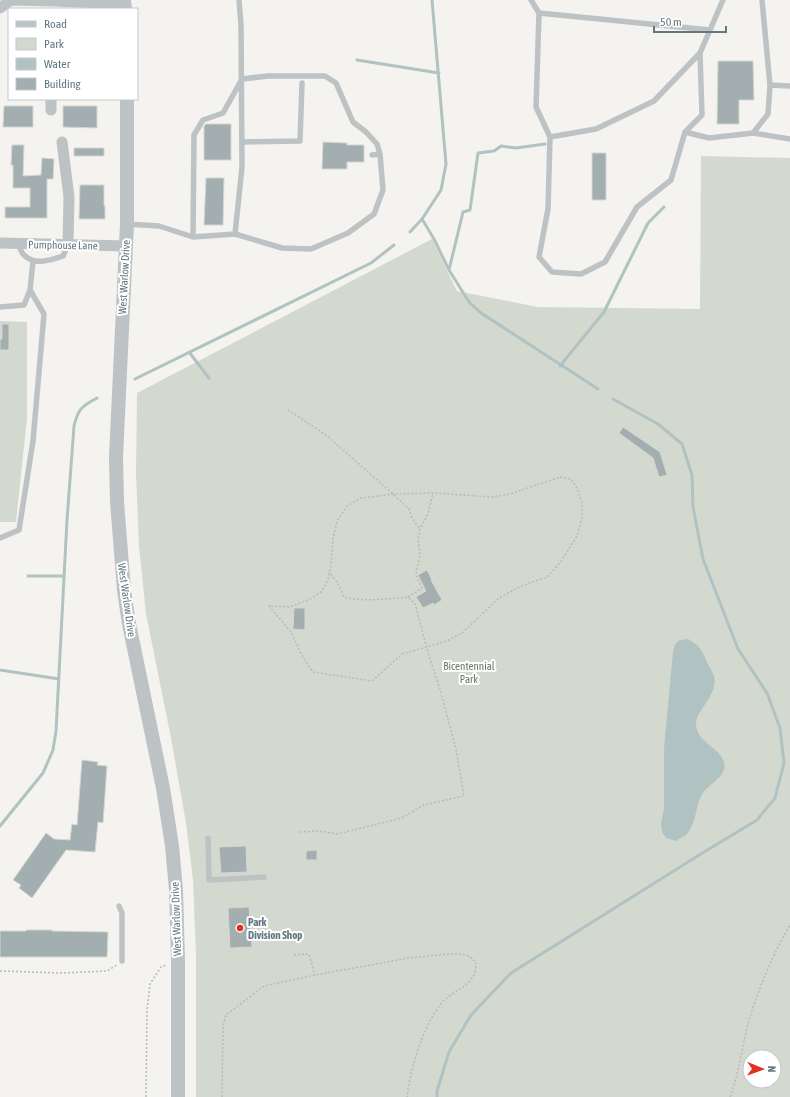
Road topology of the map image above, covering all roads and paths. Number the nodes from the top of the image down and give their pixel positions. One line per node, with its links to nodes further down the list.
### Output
1 (239, 0): 11 (lane)
2 (531, 0): 8 (lane)
3 (723, 0): 9 (lane)
4 (762, 0): 13 (lane)
5 (125, 4): 6 (street)
6 (53, 5): 7 (street)
7 (0, 8)
8 (539, 13): 9 (lane); 18 (lane)
9 (710, 30): 10 (lane)
10 (700, 53): 16 (lane); 18 (lane)
11 (242, 79): 21 (lane); 22 (lane); 26 (lane)
12 (302, 83): 21 (lane)
13 (770, 85): 14 (lane); 17 (lane)
14 (790, 86)
15 (127, 100): 24 (street, West Warlow Drive)
16 (685, 132): 17 (lane); 18 (lane)
17 (753, 133): 19 (lane)
18 (550, 137)
19 (790, 139)
20 (62, 142): 29 (street)
21 (242, 142): 25 (lane)
22 (380, 154): 23 (lane); 25 (lane)
23 (372, 155)
24 (127, 224): 26 (lane); 30 (street, West Warlow Drive)
25 (235, 234): 26 (lane)
26 (193, 237)
27 (0, 243): 28 (street, Pumphouse Lane)
28 (18, 244): 29 (street, Pumphouse Lane); 31 (lane)
29 (68, 245): 30 (street, Pumphouse Lane); 31 (lane)
30 (126, 246): 49 (street, West Warlow Drive)
31 (33, 261): 32 (lane)
32 (30, 290): 33 (lane); 38 (lane)
33 (0, 307)
34 (288, 410): 36 (path)
35 (434, 493): 36 (path); 37 (path); 41 (path)
36 (393, 494): 37 (path); 39 (path)
37 (420, 529): 40 (path)
38 (0, 538)
39 (329, 572): 40 (path); 41 (path)
40 (408, 597): 41 (path)
41 (427, 646): 42 (path)
42 (300, 832)
43 (208, 838): 44 (lane)
44 (264, 877)
45 (118, 906): 48 (lane)
46 (790, 925): 56 (path)
47 (294, 955): 51 (path)
48 (122, 961): 50 (path)
49 (178, 961): 52 (path); 53 (street, West Warlow Drive)
50 (0, 971)
51 (314, 975): 54 (path); 55 (path)
52 (146, 1097)
53 (178, 1097)
54 (222, 1097)
55 (407, 1097)
56 (730, 1097)

